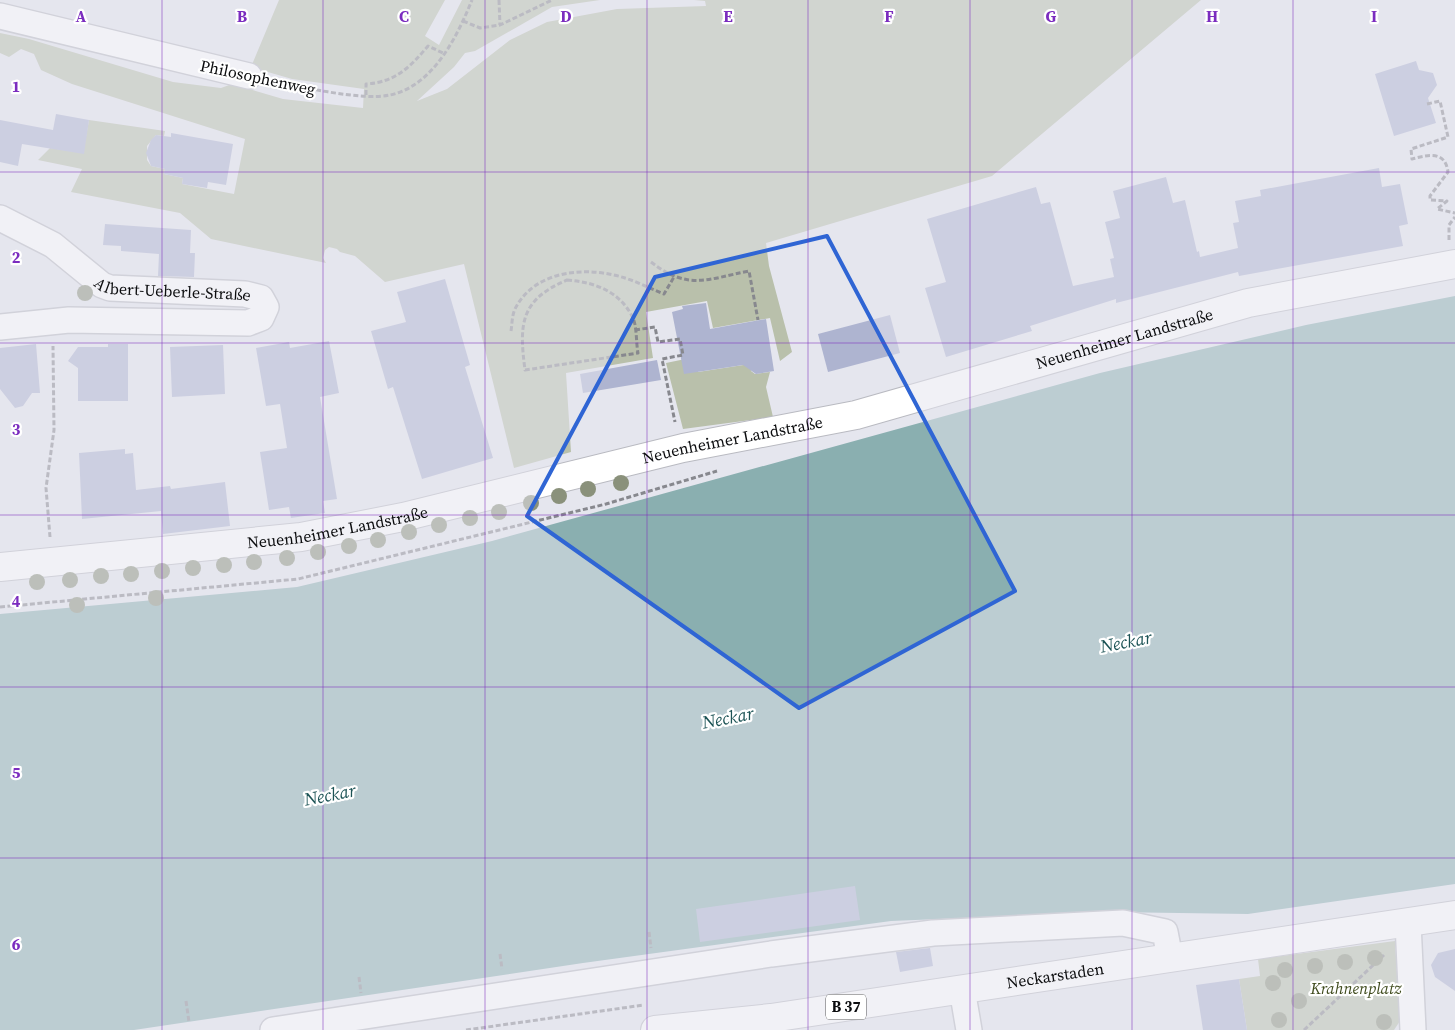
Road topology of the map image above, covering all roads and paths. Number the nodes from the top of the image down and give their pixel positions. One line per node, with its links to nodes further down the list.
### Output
1 (472, 0): 5 (path, Philosophenweg)
2 (499, 0): 6 (path)
3 (552, 0): 6 (path)
4 (0, 16): 8 (street, Philosophenweg)
5 (463, 21): 6 (path); 7 (path, Philosophenweg)
6 (500, 25)
7 (443, 54): 9 (path, Philosophenweg); 9 (path)
8 (249, 76): 9 (path, Philosophenweg)
9 (366, 95)
10 (1427, 104): 11 (path)
11 (1455, 213)
12 (1455, 217): 14 (path)
13 (0, 218): 20 (street, Albert-Ueberle-Straße)
14 (1452, 255): 28 (main road, Neuenheimer Landstraße)
15 (652, 262): 17 (path)
16 (566, 272): 17 (path); 18 (path); 23 (path)
17 (674, 277): 19 (path)
18 (567, 280): 22 (path); 22 (path)
19 (758, 320)
20 (52, 321): 21 (street, Albert-Ueberle-Straße); 27 (path)
21 (0, 327)
22 (635, 330): 24 (path)
23 (511, 332)
24 (677, 431)
25 (667, 479): 26 (path)
26 (662, 488)
27 (51, 545)
28 (0, 567)
29 (1455, 916): 30 (main road, Neckarstaden / B 37)
30 (1408, 923): 32 (street); 35 (main road, Neckarstaden / B 37)
31 (649, 932): 33 (path)
32 (1410, 949): 46 (path); 47 (street)
33 (652, 953)
34 (500, 954): 36 (path)
35 (1170, 958): 38 (main road, Neckarstaden / B 37); 43 (street)
36 (503, 975)
37 (359, 977): 39 (path)
38 (962, 989): 42 (main road, Neckarstaden / B 37); 45 (street)
39 (362, 996)
40 (186, 1001): 41 (path)
41 (189, 1022)
42 (772, 1024): 44 (main road, Neckarstaden / B 37)
43 (273, 1030)
44 (655, 1030)
45 (969, 1030)
46 (1304, 1030)
47 (1413, 1030)

